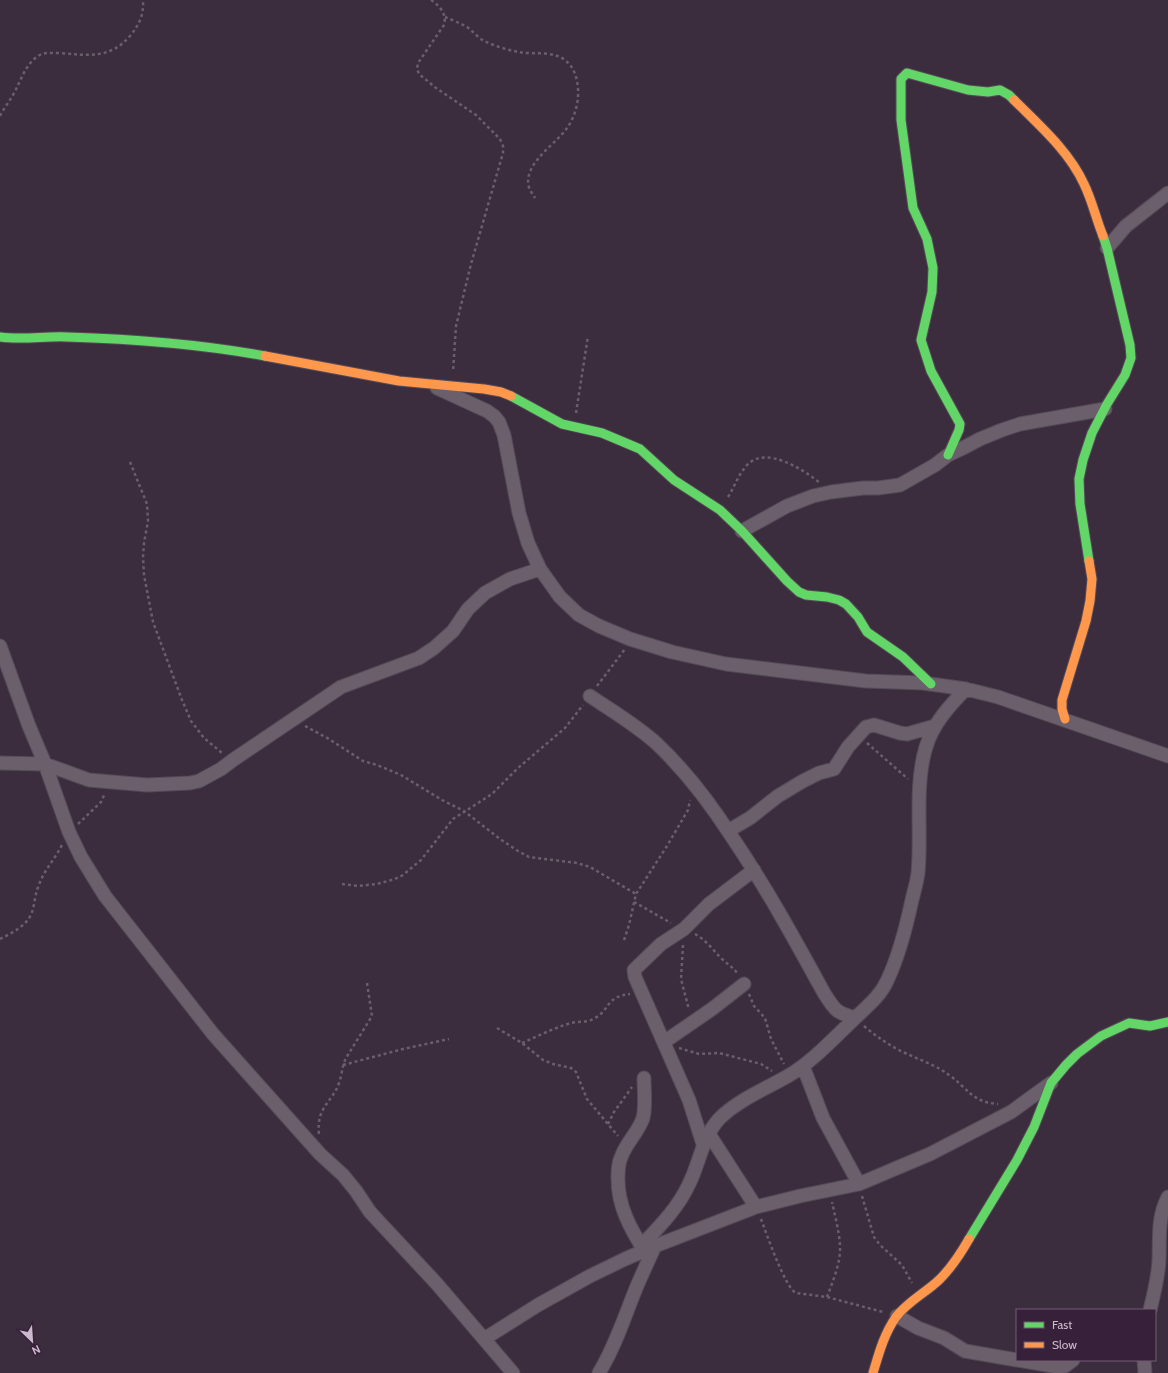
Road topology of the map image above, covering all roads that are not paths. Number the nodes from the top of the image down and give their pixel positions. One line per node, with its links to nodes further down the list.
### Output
1 (1168, 193): 2 (street)
2 (1107, 248): 5 (street); 6 (street)
3 (0, 337): 4 (street)
4 (430, 384): 7 (street); 8 (street)
5 (1105, 409): 6 (street); 13 (street)
6 (948, 456): 7 (street)
7 (742, 531): 10 (street)
8 (540, 570): 10 (street); 17 (street)
9 (0, 646): 17 (street)
10 (931, 684): 11 (street)
11 (966, 688): 13 (street); 14 (street)
12 (590, 696): 18 (street)
13 (1064, 719): 15 (street)
14 (935, 726): 18 (street); 21 (street)
15 (1168, 756)
16 (0, 763): 17 (street)
17 (45, 764): 34 (street)
18 (728, 831): 19 (street)
19 (754, 870): 21 (street); 23 (street)
20 (744, 984): 23 (street)
21 (855, 1018): 24 (street)
22 (1168, 1022): 26 (street)
23 (664, 1042): 27 (street)
24 (803, 1066): 27 (street); 28 (street)
25 (644, 1078): 31 (street)
26 (1052, 1083): 28 (street); 33 (street)
27 (706, 1139): 30 (street); 31 (street)
28 (859, 1184): 30 (street)
29 (1168, 1197): 32 (street)
30 (756, 1207): 31 (street)
31 (647, 1247): 34 (street); 40 (street)
32 (1150, 1309)
33 (897, 1316): 35 (street); 41 (street)
34 (484, 1339): 39 (street)
35 (1016, 1360)
36 (1024, 1361): 37 (street)
37 (1072, 1361)
38 (1144, 1361): 42 (street)
39 (513, 1373)
40 (599, 1373)
41 (873, 1373)
42 (1145, 1373)

